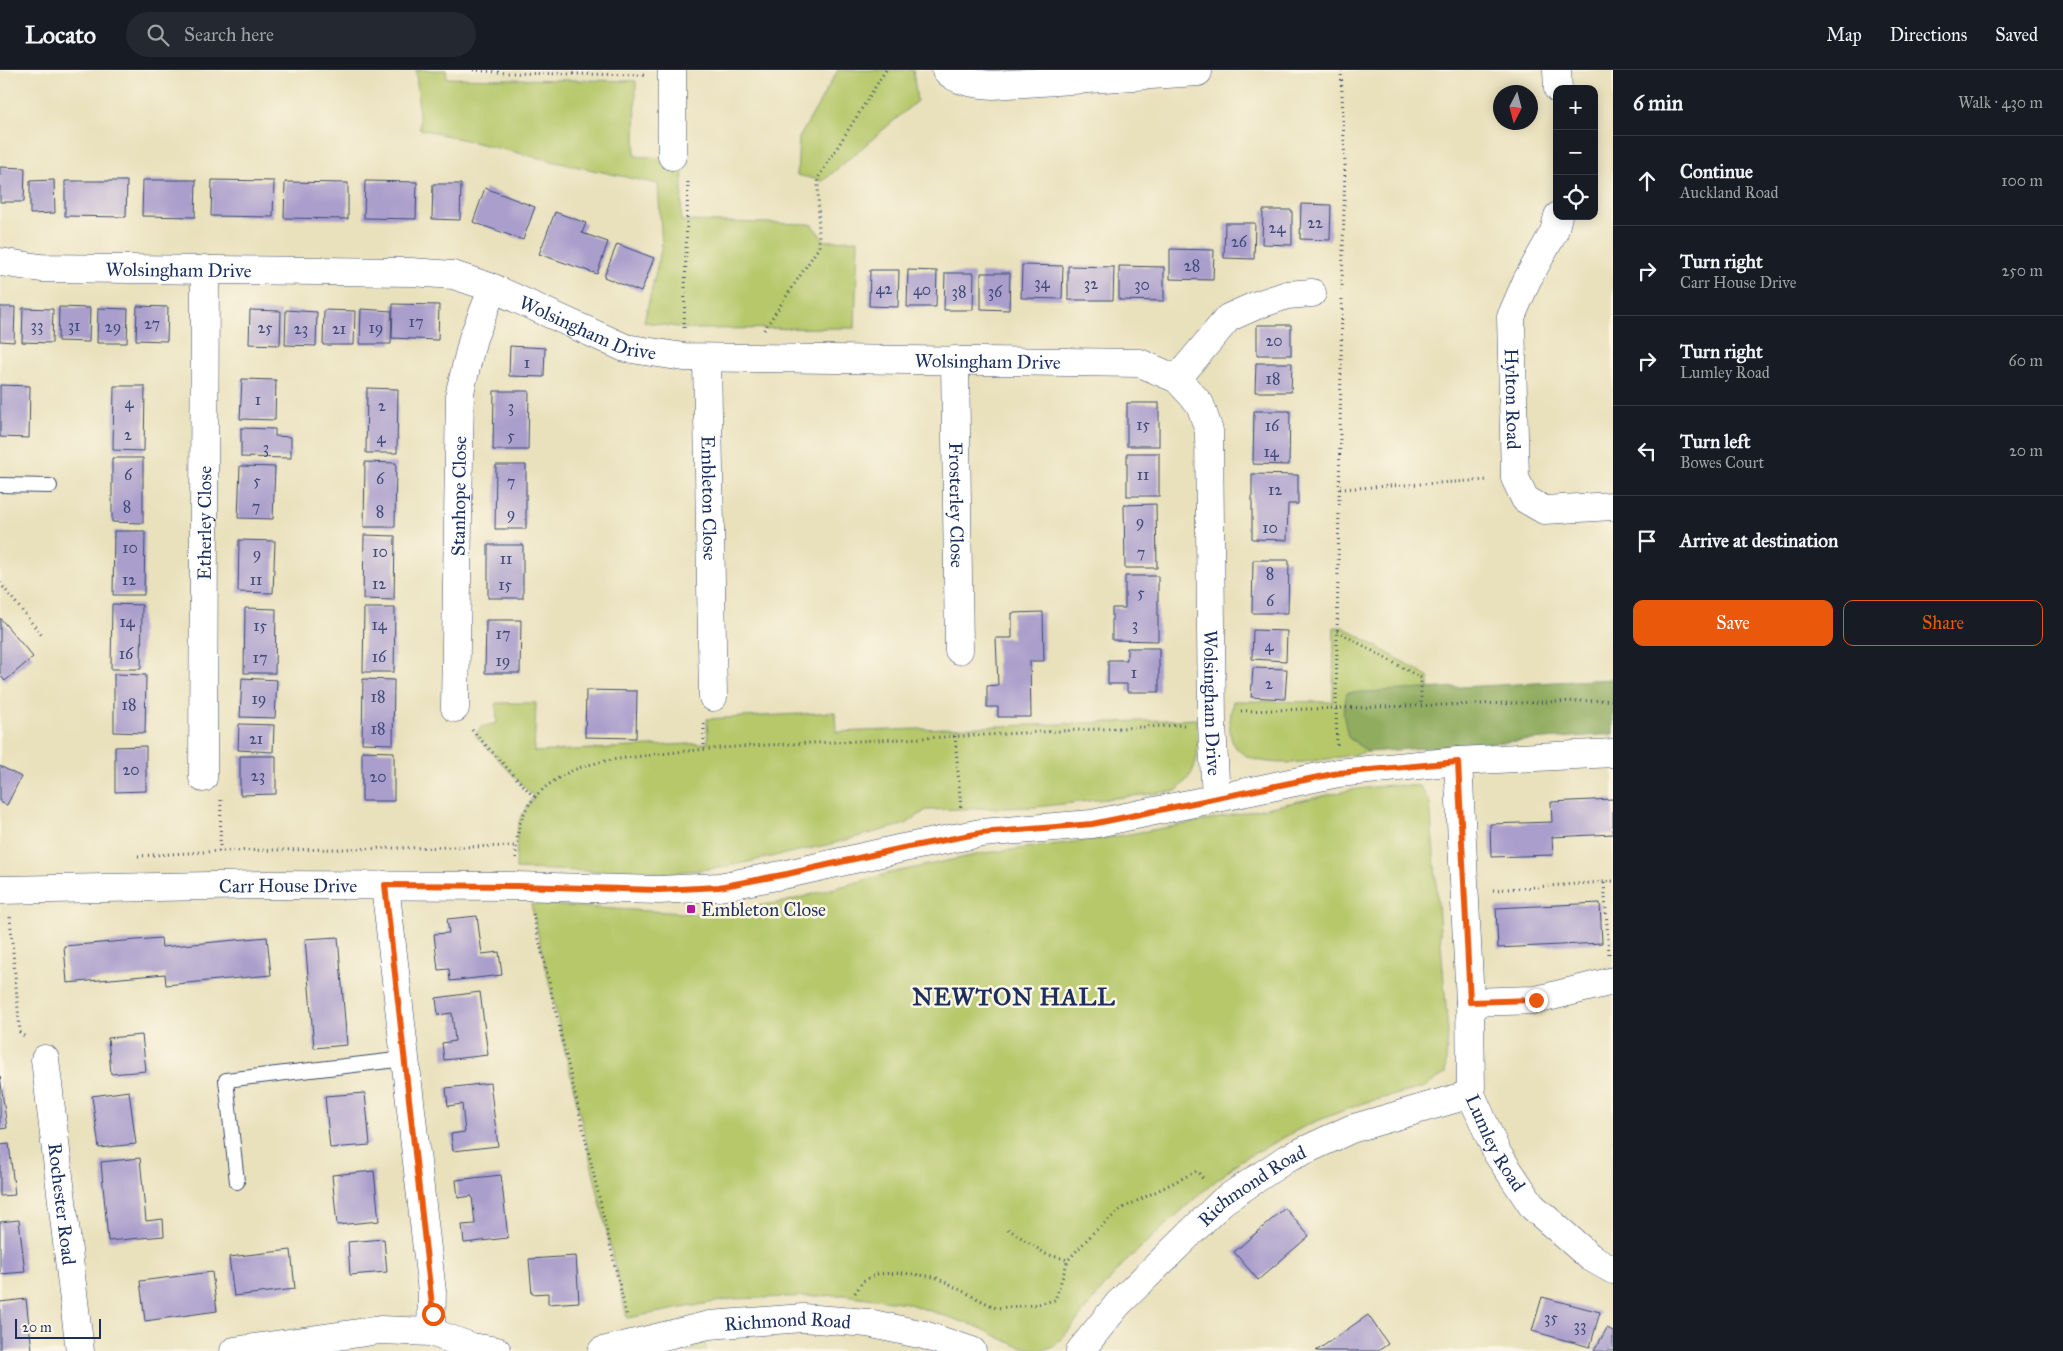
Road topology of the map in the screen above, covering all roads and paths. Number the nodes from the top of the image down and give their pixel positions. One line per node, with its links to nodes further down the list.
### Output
1 (473, 70): 7 (path)
2 (886, 70): 17 (path)
3 (946, 70): 4 (street)
4 (1198, 70)
5 (1341, 70): 23 (path)
6 (1557, 70): 8 (street)
7 (672, 72): 9 (street)
8 (1558, 85)
9 (672, 156)
10 (687, 204): 16 (path)
11 (1557, 220): 20 (street, Hylton Road)
12 (0, 262): 13 (street, Wolsingham Drive)
13 (205, 269): 14 (street, Wolsingham Drive); 40 (street, Etherley Close)
14 (493, 288): 16 (street, Wolsingham Drive); 32 (street, Stanhope Close)
15 (1312, 293): 19 (street)
16 (695, 358): 17 (street, Wolsingham Drive); 31 (street, Embleton Close)
17 (762, 358): 18 (street, Wolsingham Drive)
18 (955, 360): 19 (street, Wolsingham Drive); 28 (street, Frosterley Close)
19 (1177, 379): 34 (street, Wolsingham Drive)
20 (1515, 478): 23 (path); 24 (street, Hylton Road)
21 (0, 485): 22 (lane)
22 (50, 486)
23 (1340, 489): 26 (path)
24 (1613, 506)
25 (0, 583): 27 (path)
26 (1337, 631): 30 (path); 33 (path)
27 (43, 637)
28 (959, 650)
29 (1613, 700): 30 (path)
30 (1421, 706): 33 (path)
31 (708, 707): 36 (path)
32 (455, 708): 41 (path)
33 (1336, 708): 34 (path); 39 (path)
34 (1212, 718): 35 (path); 42 (street, Wolsingham Drive)
35 (955, 736): 36 (path); 43 (path)
36 (704, 748): 41 (path)
37 (1613, 753): 38 (street, Carr House Drive)
38 (1458, 762): 39 (street, Carr House Drive); 51 (street, Lumley Road)
39 (1338, 773): 42 (street, Carr House Drive)
40 (203, 778): 44 (path)
41 (534, 797): 44 (path)
42 (1216, 798): 43 (street, Carr House Drive)
43 (963, 837): 49 (street, Carr House Drive)
44 (220, 852): 45 (path)
45 (134, 857)
46 (1613, 881): 47 (path)
47 (1604, 882): 51 (path); 52 (path)
48 (385, 885): 49 (street, Carr House Drive); 50 (street, Carr House Drive); 55 (street)
49 (529, 886): 64 (path)
50 (4, 889): 54 (path)
51 (1465, 892): 53 (street, Lumley Road)
52 (1612, 981): 53 (street)
53 (1470, 1002): 56 (street, Lumley Road)
54 (45, 1058): 66 (street, Rochester Road)
55 (405, 1059): 57 (lane); 63 (street)
56 (1470, 1094): 58 (street, Richmond Road); 61 (street, Lumley Road)
57 (237, 1182)
58 (1223, 1201): 60 (path); 71 (street, Richmond Road)
59 (1008, 1229): 60 (path)
60 (1068, 1260): 62 (path)
61 (1613, 1270)
62 (844, 1321): 64 (street, Richmond Road); 70 (street, Richmond Road)
63 (432, 1332): 65 (street); 68 (street)
64 (635, 1344): 69 (street, Richmond Road)
65 (293, 1347): 67 (street)
66 (80, 1351)
67 (234, 1351)
68 (497, 1351)
69 (602, 1351)
70 (972, 1351)
71 (1080, 1351)

